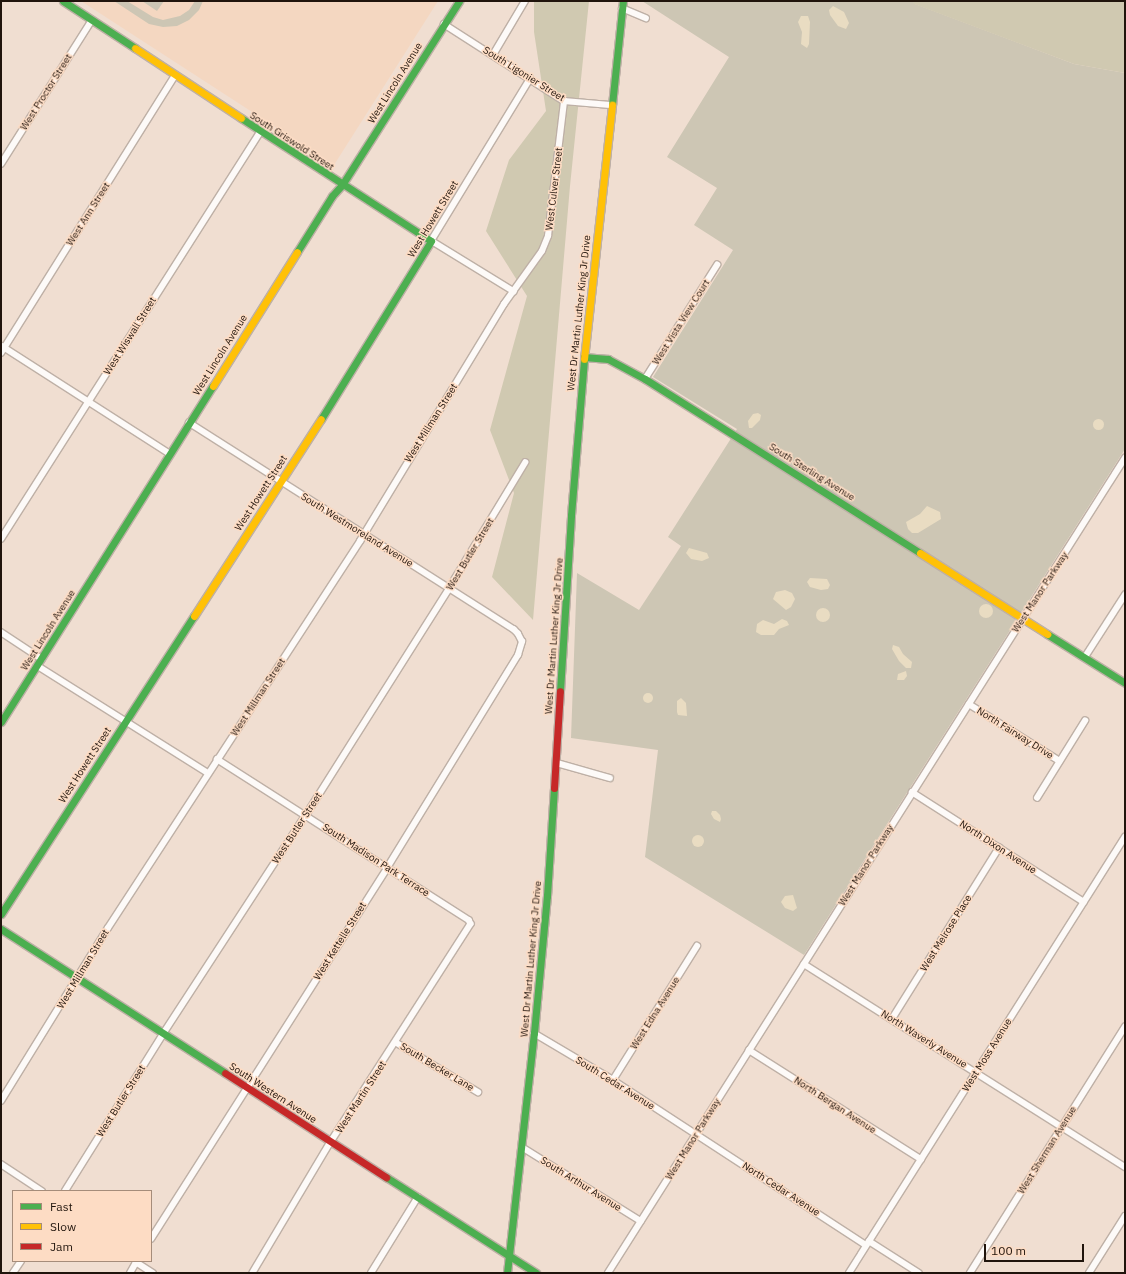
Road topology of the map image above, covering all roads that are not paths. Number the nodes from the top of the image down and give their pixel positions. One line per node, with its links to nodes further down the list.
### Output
1 (63, 1): 6 (main road, South Griswold Street)
2 (459, 1): 7 (main road, West Lincoln Avenue)
3 (525, 1): 8 (street)
4 (622, 5): 5 (street); 12 (main road, West Dr Martin Luther King Jr Drive)
5 (646, 18)
6 (92, 20): 9 (main road, South Griswold Street); 14 (street, West Proctor Street)
7 (444, 24): 8 (street, South Ligonier Street); 15 (main road, West Lincoln Avenue)
8 (493, 54): 10 (street, South Ligonier Street)
9 (175, 76): 13 (main road, South Griswold Street); 19 (street, West Ann Street)
10 (530, 79): 11 (street, South Ligonier Street); 16 (street, West Howett Street)
11 (564, 101): 12 (street, South Ligonier Street); 18 (street, West Culver Street)
12 (610, 105): 20 (main road, West Dr Martin Luther King Jr Drive)
13 (260, 132): 15 (main road, South Griswold Street); 22 (street, West Wiswall Street)
14 (1, 164)
15 (342, 185): 16 (main road, South Griswold Street); 23 (main road, West Lincoln Avenue)
16 (431, 241): 18 (street, South Griswold Street); 27 (main road, West Howett Street)
17 (717, 265): 21 (street, West Vista View Court)
18 (514, 292): 28 (street, West Millman Street)
19 (2, 349): 22 (street)
20 (584, 357): 21 (main road, South Sterling Avenue); 45 (main road, West Dr Martin Luther King Jr Drive)
21 (645, 379): 32 (main road, South Sterling Avenue)
22 (88, 402): 24 (street); 29 (street, West Wiswall Street)
23 (189, 423): 24 (main road, West Lincoln Avenue); 27 (street, South Westmoreland Avenue)
24 (170, 454): 36 (main road, West Lincoln Avenue)
25 (1125, 458): 32 (street, West Manor Parkway)
26 (525, 463): 30 (street, West Butler Street)
27 (281, 483): 28 (street, South Westmoreland Avenue); 40 (main road, West Howett Street)
28 (364, 534): 30 (street, South Westmoreland Avenue); 43 (street, West Millman Street)
29 (1, 539)
30 (448, 590): 34 (street, South Westmoreland Avenue); 50 (street, West Butler Street)
31 (1125, 595): 35 (street)
32 (1023, 617): 35 (main road, South Sterling Avenue); 39 (street, West Manor Parkway)
33 (1, 632): 36 (street)
34 (522, 640): 53 (street, West Kettelle Street)
35 (1085, 657): 38 (main road, South Sterling Avenue)
36 (42, 659): 37 (main road, West Lincoln Avenue)
37 (38, 666): 40 (street); 42 (main road, West Lincoln Avenue)
38 (1125, 683)
39 (969, 704): 44 (street, North Fairway Drive); 48 (street, West Manor Parkway)
40 (126, 721): 46 (street); 55 (main road, West Howett Street)
41 (1086, 721): 44 (street)
42 (1, 722)
43 (217, 759): 46 (street, West Millman Street); 50 (street, South Madison Park Terrace)
44 (1060, 761): 49 (street)
45 (556, 763): 47 (street); 63 (main road, West Dr Martin Luther King Jr Drive)
46 (208, 772): 60 (street, West Millman Street)
47 (610, 778)
48 (912, 792): 52 (street, North Dixon Avenue); 59 (street, West Manor Parkway)
49 (1037, 798)
50 (306, 815): 53 (street, South Madison Park Terrace); 64 (street, West Butler Street)
51 (1125, 837): 54 (street, West Moss Avenue)
52 (999, 848): 54 (street, North Dixon Avenue); 61 (street, West Melrose Place)
53 (387, 868): 56 (street, South Madison Park Terrace); 69 (street, West Kettelle Street)
54 (1084, 902): 67 (street, West Moss Avenue)
55 (1, 914)
56 (471, 924): 65 (street, West Martin Street)
57 (1, 929): 60 (main road, South Western Avenue)
58 (697, 946): 68 (street, West Edna Avenue)
59 (804, 964): 61 (street, North Waverly Avenue); 66 (street, West Manor Parkway)
60 (76, 978): 64 (main road, South Western Avenue); 71 (street, West Millman Street)
61 (892, 1019): 67 (street, North Waverly Avenue)
62 (1125, 1027): 72 (street, West Sherman Avenue)
63 (534, 1033): 68 (street, South Cedar Avenue); 75 (main road, West Dr Martin Luther King Jr Drive)
64 (163, 1034): 69 (main road, South Western Avenue); 80 (street, West Butler Street)
65 (396, 1043): 70 (street, South Becker Lane); 74 (street, West Martin Street)
66 (749, 1050): 73 (street, West Manor Parkway); 76 (street, North Bergan Avenue)
67 (976, 1072): 72 (street, North Waverly Avenue); 76 (street, West Moss Avenue)
68 (613, 1080): 73 (street, South Cedar Avenue)
69 (247, 1088): 74 (main road, South Western Avenue); 84 (street, West Kettelle Street)
70 (478, 1092)
71 (1, 1101)
72 (1062, 1127): 78 (street, North Waverly Avenue); 99 (street, West Sherman Avenue)
73 (696, 1134): 83 (street, West Manor Parkway); 85 (street, North Cedar Avenue)
74 (331, 1142): 81 (main road, South Western Avenue); 92 (street, West Martin Street)
75 (522, 1147): 83 (street, South Arthur Avenue); 86 (main road, West Dr Martin Luther King Jr Drive)
76 (920, 1159): 85 (street, West Moss Avenue)
77 (1, 1164): 79 (street)
78 (1125, 1167)
79 (40, 1190)
80 (66, 1190)
81 (418, 1197): 86 (main road, South Western Avenue); 93 (street)
82 (1125, 1216): 100 (street)
83 (641, 1221): 96 (street, West Manor Parkway)
84 (152, 1237)
85 (868, 1243): 97 (street, West Moss Avenue); 98 (street, North Cedar Avenue)
86 (509, 1256): 94 (main road, West Dr Martin Luther King Jr Drive); 95 (main road, South Western Avenue)
87 (20, 1262): 89 (street)
88 (137, 1262): 90 (street); 91 (street)
89 (13, 1273)
90 (130, 1273)
91 (153, 1273)
92 (253, 1273)
93 (371, 1273)
94 (507, 1273)
95 (536, 1273)
96 (608, 1273)
97 (848, 1273)
98 (919, 1273)
99 (970, 1273)
100 (1089, 1273)

